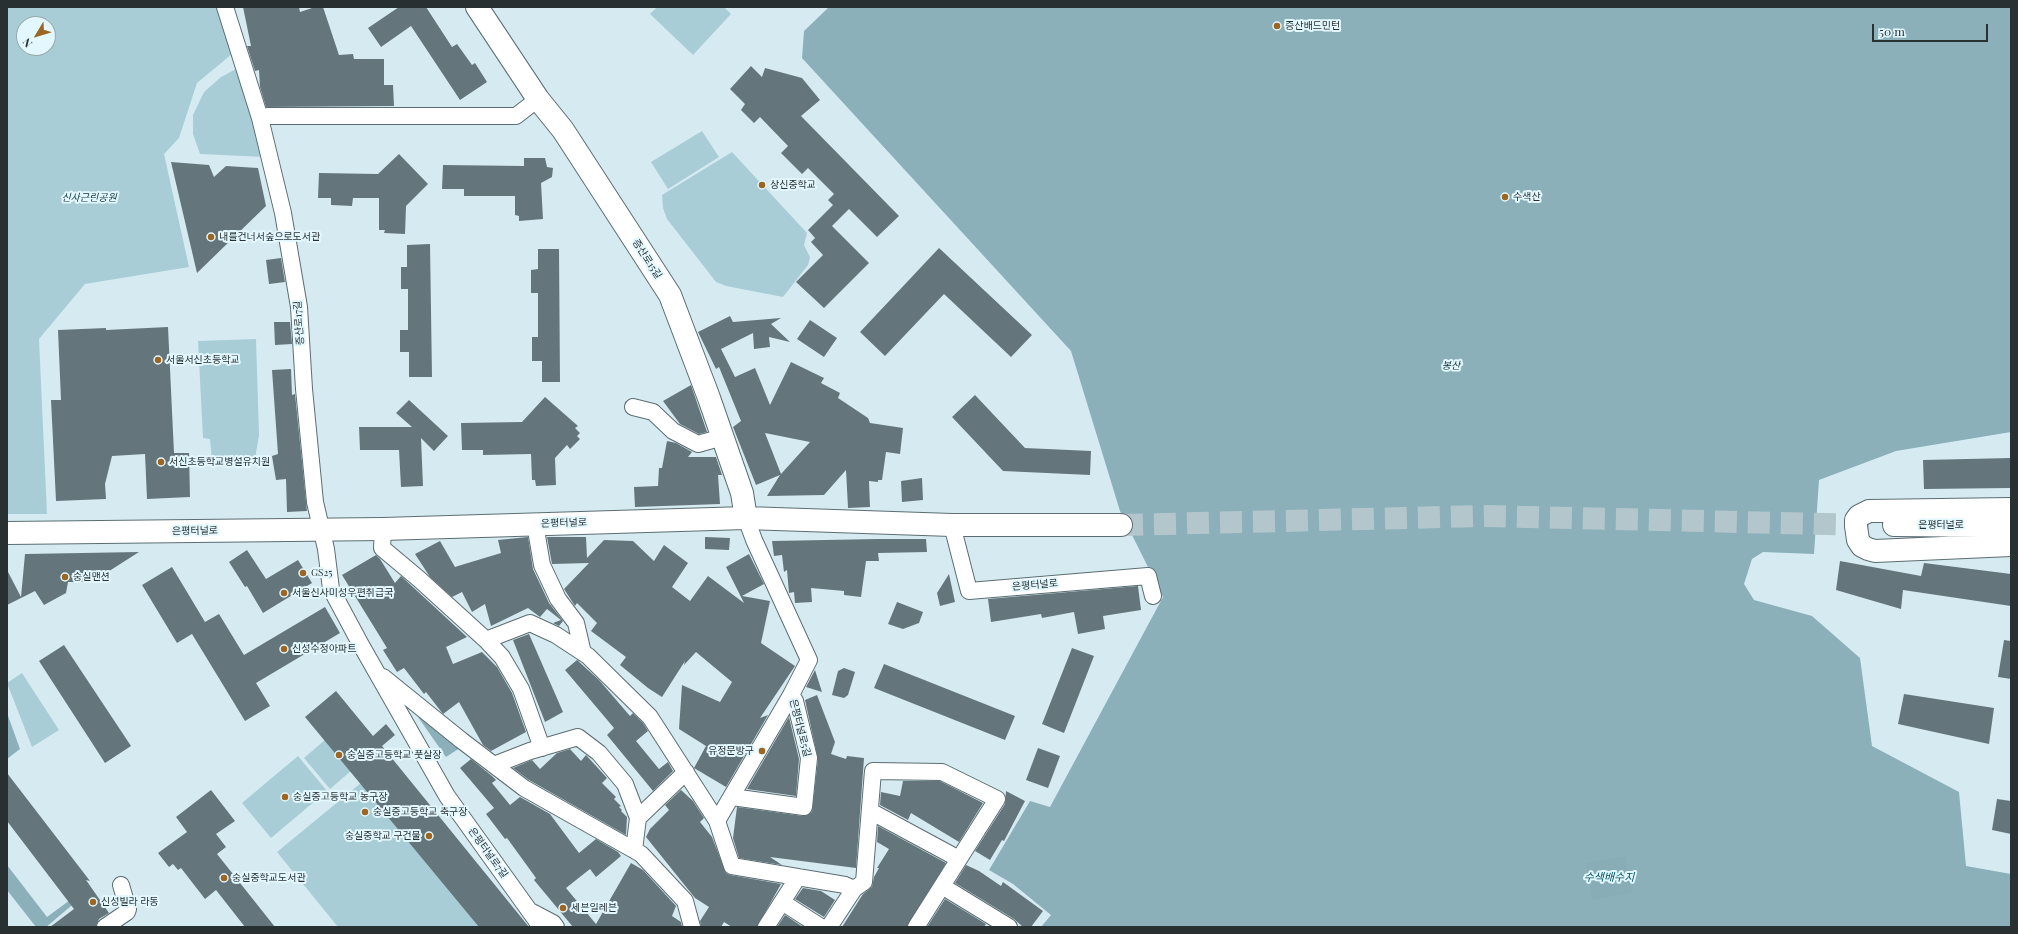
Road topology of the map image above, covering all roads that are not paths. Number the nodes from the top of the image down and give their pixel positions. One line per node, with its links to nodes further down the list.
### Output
1 (225, 7): 4 (street, 증산로17길)
2 (477, 7): 3 (main road, 증산로15길)
3 (538, 99): 4 (street); 6 (main road, 증산로15길)
4 (260, 118): 15 (street, 증산로17길)
5 (633, 407): 6 (street)
6 (723, 436): 8 (main road, 증산로15길)
7 (2011, 508): 17 (main road)
8 (746, 518): 9 (main road, 은평터널로); 12 (main road, 은평터널로); 22 (street)
9 (535, 524): 14 (main road, 은평터널로); 20 (street)
10 (1121, 525): 12 (main road, 은평터널로)
11 (1870, 525): 13 (main road, 은평터널로)
12 (952, 526): 18 (street, 은평터널로)
13 (2011, 526)
14 (383, 529): 15 (main road, 은평터널로); 19 (street)
15 (322, 530): 16 (main road, 은평터널로); 21 (street, 은평터널로7길)
16 (7, 533)
17 (2011, 545)
18 (1153, 596)
19 (486, 640): 20 (street); 23 (street)
20 (583, 653): 25 (street)
21 (377, 673): 24 (street, 은평터널로7길); 37 (street, 은평터널로7길)
22 (791, 695): 26 (street, 은평터널로5길); 26 (street, 은평터널로5길)
23 (542, 748): 24 (street); 28 (street)
24 (494, 765): 30 (street, 은평터널로7길)
25 (686, 772): 28 (street); 29 (street)
26 (732, 797): 29 (street, 은평터널로5길)
27 (870, 811): 31 (street); 31 (street); 35 (street)
28 (638, 818): 30 (street)
29 (717, 821): 32 (street)
30 (634, 850): 42 (street, 은평터널로7길)
31 (959, 859): 34 (street)
32 (798, 877): 35 (street); 36 (street)
33 (121, 884): 39 (street)
34 (942, 886): 38 (street); 46 (street)
35 (854, 889): 45 (street)
36 (782, 902): 43 (street); 44 (street)
37 (531, 912): 40 (street, 은평터널로7길); 41 (street)
38 (1002, 925)
39 (105, 927)
40 (541, 927)
41 (556, 927)
42 (692, 927)
43 (766, 927)
44 (820, 927)
45 (829, 927)
46 (916, 927)

